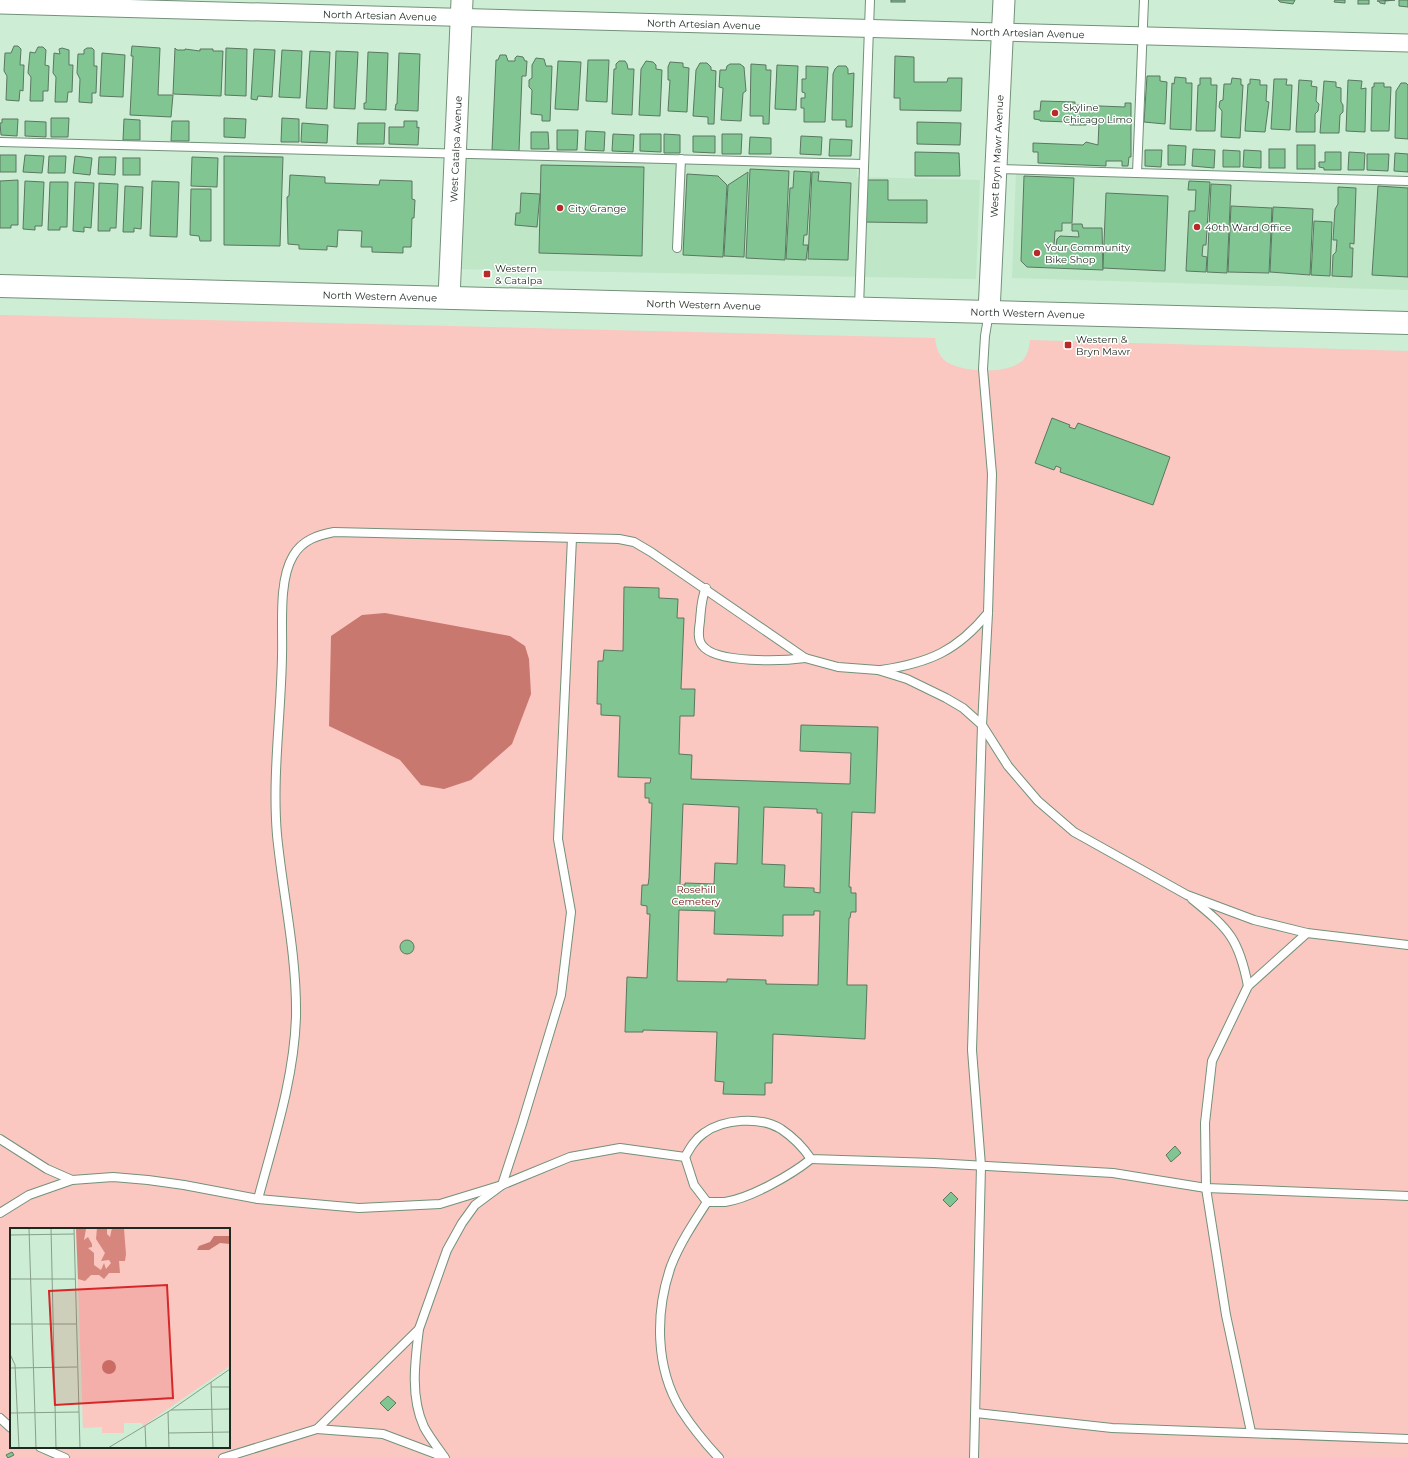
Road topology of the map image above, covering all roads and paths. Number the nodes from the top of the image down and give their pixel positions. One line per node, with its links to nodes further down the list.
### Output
1 (870, 0): 6 (lane)
2 (1004, 0): 7 (street, West Bryn Mawr Avenue)
3 (1144, 0): 8 (lane)
4 (0, 5): 5 (street, North Artesian Avenue)
5 (462, 8): 6 (street, North Artesian Avenue); 11 (street, West Catalpa Avenue)
6 (869, 27): 7 (street, North Artesian Avenue); 13 (lane)
7 (1003, 31): 8 (street, North Artesian Avenue); 14 (street, West Bryn Mawr Avenue)
8 (1143, 35): 9 (street, North Artesian Avenue); 15 (lane)
9 (1408, 43)
10 (0, 142): 11 (lane)
11 (455, 152): 12 (lane); 19 (street, West Catalpa Avenue)
12 (681, 159): 13 (lane); 17 (lane)
13 (864, 164): 20 (lane)
14 (996, 169): 15 (lane); 21 (street, West Bryn Mawr Avenue)
15 (1137, 173): 16 (lane)
16 (1408, 181)
17 (677, 248)
18 (0, 286): 19 (main road, North Western Avenue)
19 (449, 298): 20 (main road, North Western Avenue)
20 (859, 308): 21 (main road, North Western Avenue)
21 (989, 312): 22 (main road, North Western Avenue); 25 (lane)
22 (1408, 323)
23 (572, 538): 24 (lane); 38 (lane); 41 (lane)
24 (706, 588): 26 (lane); 26 (lane)
25 (988, 613): 27 (lane); 28 (lane)
26 (805, 658): 27 (lane)
27 (878, 670): 28 (lane)
28 (982, 726): 29 (lane); 36 (lane)
29 (1187, 895): 30 (lane); 32 (lane)
30 (1307, 934): 31 (lane); 32 (lane)
31 (1408, 945)
32 (1248, 986): 39 (lane)
33 (0, 1139): 37 (lane)
34 (685, 1157): 35 (lane); 38 (lane); 42 (lane)
35 (811, 1159): 36 (lane); 42 (lane)
36 (981, 1166): 39 (lane); 45 (lane)
37 (72, 1180): 41 (lane); 43 (lane)
38 (502, 1185): 41 (lane); 44 (lane)
39 (1206, 1188): 40 (lane); 49 (lane)
40 (1408, 1196)
41 (258, 1199)
42 (706, 1202): 55 (lane)
43 (0, 1213)
44 (419, 1329): 48 (lane); 54 (lane)
45 (976, 1413): 49 (lane); 56 (lane)
46 (0, 1418): 47 (lane)
47 (10, 1427)
48 (317, 1429): 53 (lane); 54 (lane)
49 (1251, 1432): 50 (lane)
50 (1408, 1439)
51 (42, 1448): 52 (lane)
52 (65, 1458)
53 (223, 1458)
54 (445, 1458)
55 (719, 1458)
56 (974, 1458)

